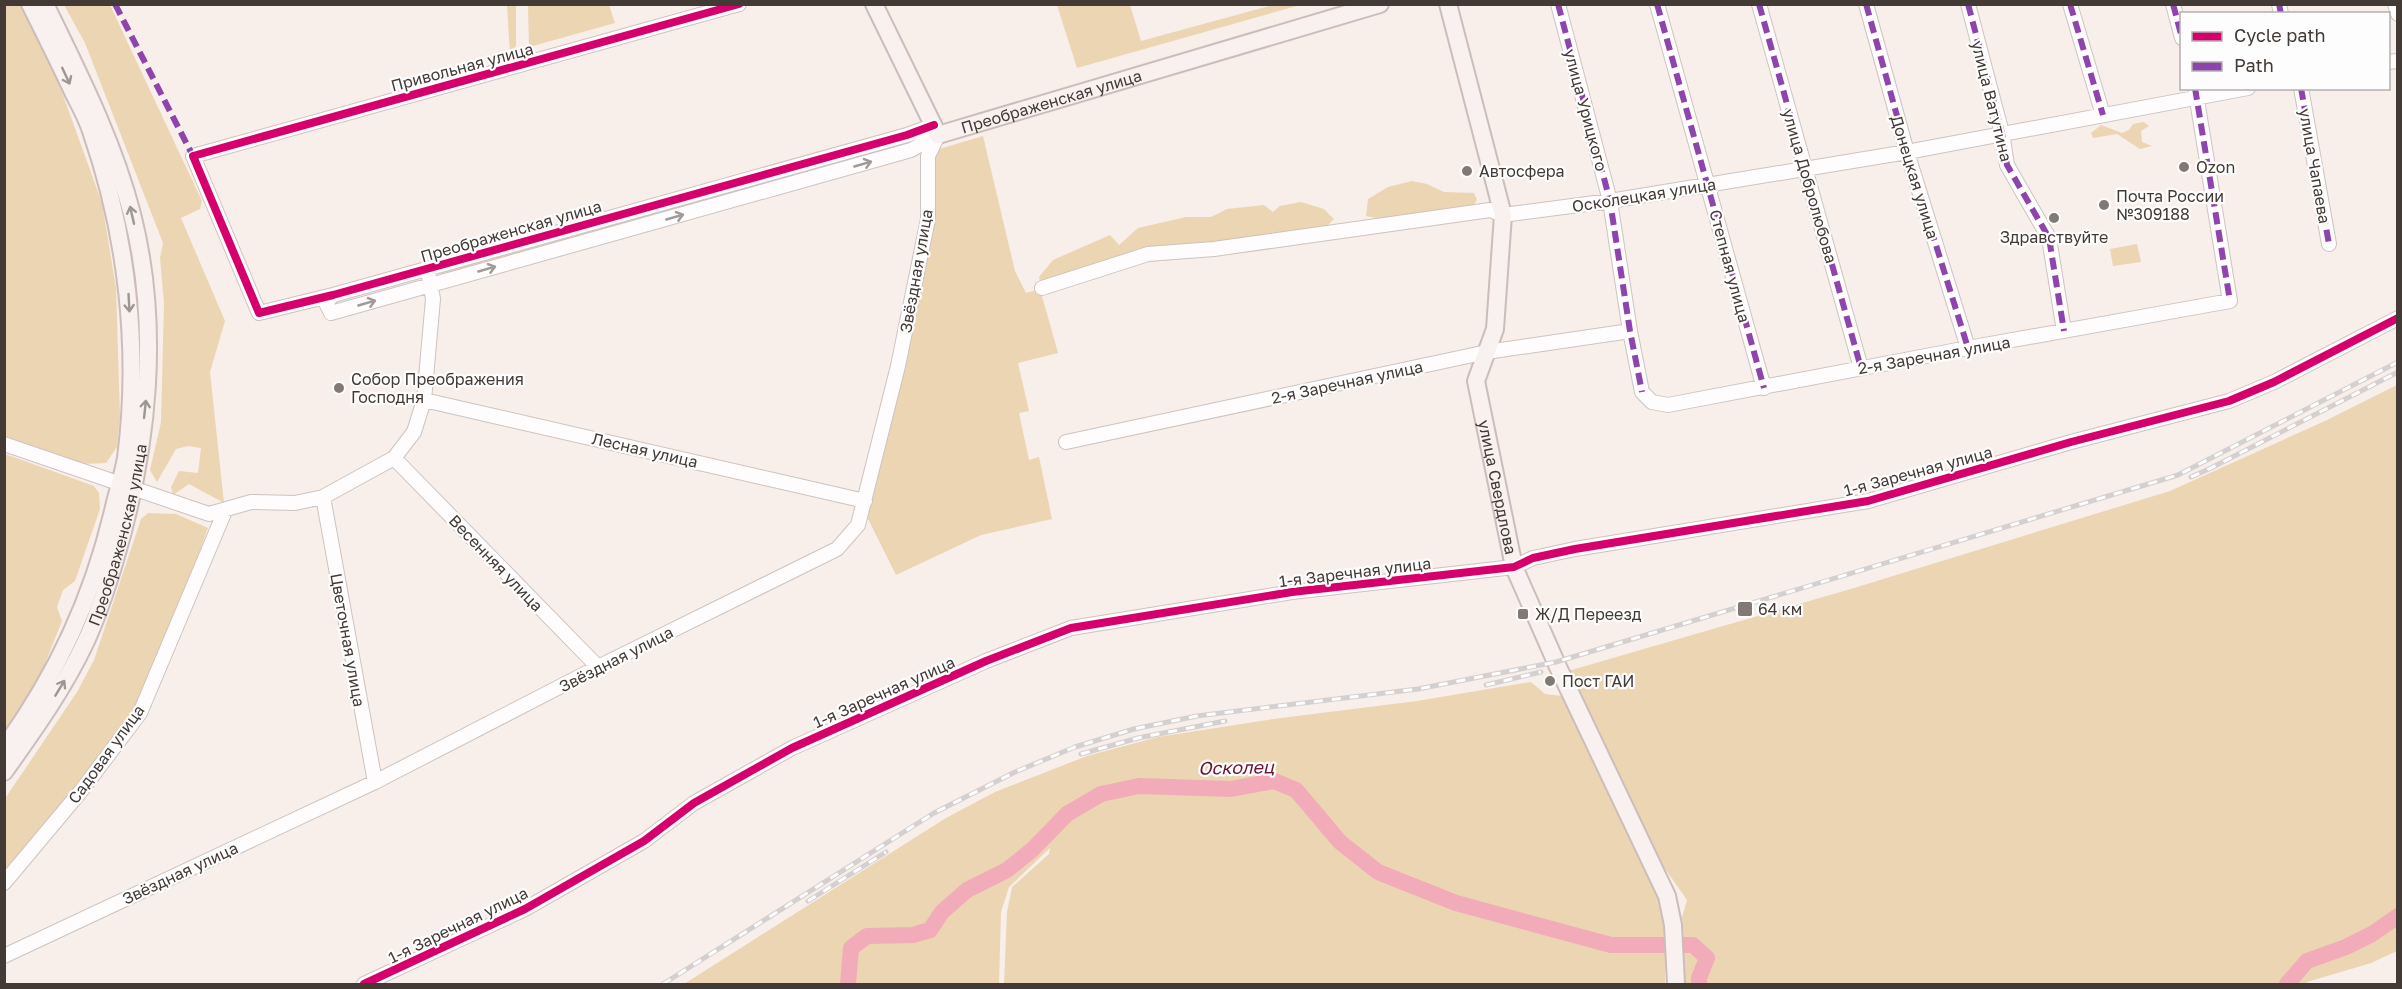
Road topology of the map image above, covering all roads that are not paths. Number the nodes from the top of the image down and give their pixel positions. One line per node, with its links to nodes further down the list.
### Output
1 (30, 4): 46 (main road, Преображенская улица, one-way to 46)
2 (45, 4): 46 (main road, Преображенская улица, one-way to 2)
3 (739, 4): 24 (street, Привольная улица)
4 (874, 4): 21 (main road)
5 (1380, 4): 21 (main road, Преображенская улица)
6 (1448, 4): 28 (main road, улица Свердлова)
7 (1558, 4): 27 (street, улица Урицкого)
8 (1657, 4): 26 (street, Степная улица)
9 (1760, 4): 25 (street, улица Добролюбова)
10 (1866, 4): 23 (street, Донецкая улица)
11 (1968, 4): 22 (street, улица Ватутина)
12 (2070, 4): 20 (street)
13 (2172, 4): 16 (street)
14 (2395, 4): 15 (street)
15 (2397, 14)
16 (2180, 35)
17 (2231, 90): 19 (street, Осколецкая улица)
18 (2301, 90): 29 (street, улица Чапаева)
19 (2196, 94): 20 (street, Осколецкая улица); 36 (street, 2-я Заречная улица)
20 (2103, 115): 22 (street, Осколецкая улица)
21 (936, 130): 30 (street, Преображенская улица); 31 (street, Преображенская улица, one-way to 21); 48 (street, Звёздная улица)
22 (2002, 133): 23 (street, Осколецкая улица); 36 (street, улица Ватутина)
23 (1907, 152): 25 (street, Осколецкая улица); 37 (street, Донецкая улица)
24 (193, 156): 33 (street, Преображенская улица)
25 (1805, 167): 26 (street, Осколецкая улица); 39 (street, улица Добролюбова)
26 (1708, 185): 27 (street, Осколецкая улица); 40 (street, Степная улица)
27 (1610, 201): 28 (street, Осколецкая улица); 35 (street, улица Урицкого)
28 (1503, 215): 32 (street, Осколецкая улица); 38 (main road, улица Свердлова)
29 (2330, 244)
30 (426, 269): 31 (street); 33 (street, Преображенская улица)
31 (431, 285): 33 (street, Преображенская улица, one-way to 31); 42 (street)
32 (1042, 288)
33 (333, 295)
34 (2397, 318): 50 (street, 1-я Заречная улица)
35 (1630, 331): 38 (street, 2-я Заречная улица); 41 (street, улица Урицкого)
36 (2064, 331): 37 (street, 2-я Заречная улица)
37 (1968, 348): 39 (street, 2-я Заречная улица)
38 (1487, 352): 43 (street, 2-я Заречная улица); 50 (main road, улица Свердлова)
39 (1861, 368): 40 (street, 2-я Заречная улица)
40 (1764, 388): 41 (street, 2-я Заречная улица)
41 (1642, 392)
42 (424, 400): 45 (street); 48 (street, Лесная улица)
43 (1066, 442)
44 (4, 444): 46 (street)
45 (394, 458): 47 (street); 51 (street, Весенняя улица)
46 (126, 485): 49 (street); 52 (main road, Преображенская улица); 53 (main road, Преображенская улица, one-way to 46)
47 (323, 497): 49 (street); 54 (street, Цветочная улица)
48 (865, 501): 51 (street, Звёздная улица)
49 (225, 511): 55 (street, Садовая улица)
50 (1514, 567): 57 (main road, улица Свердлова); 58 (street, 1-я Заречная улица)
51 (598, 667): 54 (street, Звёздная улица)
52 (4, 748)
53 (4, 772)
54 (375, 782): 56 (street, Звёздная улица)
55 (4, 883)
56 (4, 956)
57 (1676, 976)
58 (364, 984)

